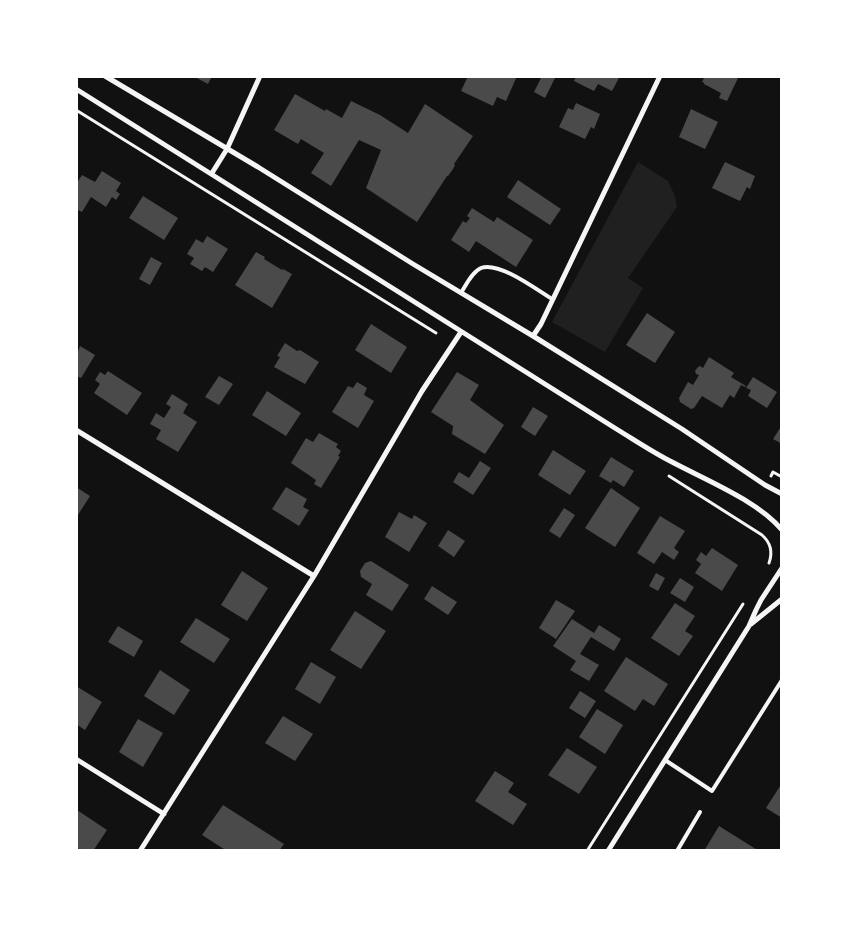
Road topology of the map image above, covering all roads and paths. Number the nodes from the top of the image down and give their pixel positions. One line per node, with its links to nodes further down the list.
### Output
1 (105, 76): 6 (street)
2 (260, 76): 6 (street)
3 (660, 76): 9 (street)
4 (76, 89): 7 (street)
5 (76, 110): 11 (path)
6 (227, 149): 7 (street); 8 (street)
7 (212, 173): 10 (street)
8 (461, 293): 9 (lane); 12 (street)
9 (552, 299): 12 (street)
10 (461, 332): 16 (street); 19 (street)
11 (440, 336)
12 (533, 336): 14 (street)
13 (76, 430): 19 (street)
14 (782, 494)
15 (747, 515): 17 (path)
16 (782, 530)
17 (771, 560)
18 (782, 568): 22 (street)
19 (314, 576): 27 (street)
20 (747, 598): 29 (path)
21 (782, 599): 22 (street)
22 (749, 626): 25 (street)
23 (782, 680): 25 (lane)
24 (76, 760): 27 (street)
25 (665, 760): 30 (street)
26 (700, 812): 31 (lane)
27 (164, 814): 28 (street)
28 (140, 851)
29 (587, 851)
30 (608, 851)
31 (677, 851)

